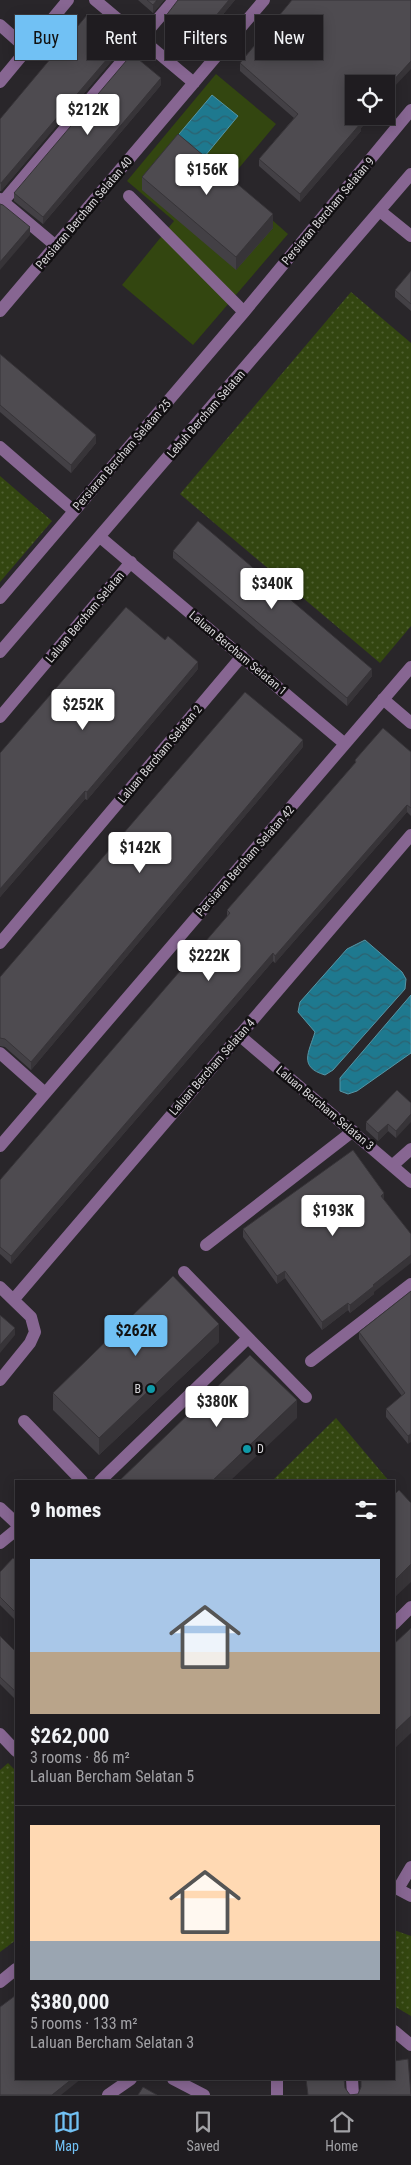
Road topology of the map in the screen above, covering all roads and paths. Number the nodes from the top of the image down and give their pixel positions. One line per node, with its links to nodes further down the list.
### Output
1 (68, 0): 5 (street)
2 (95, 0): 6 (street)
3 (174, 0): 7 (street)
4 (264, 0): 14 (street, Persiaran Bercham Selatan 40)
5 (55, 15)
6 (113, 15)
7 (155, 22)
8 (0, 25): 9 (street)
9 (15, 38)
10 (155, 51): 14 (street)
11 (17, 60): 13 (street)
12 (123, 60): 18 (street)
13 (0, 82)
14 (194, 83): 21 (street, Persiaran Bercham Selatan 40)
15 (411, 110): 23 (street, Persiaran Bercham Selatan 9)
16 (411, 174): 19 (street, Lebuh Bercham Selatan)
17 (129, 196): 23 (street)
18 (1, 202): 21 (street)
19 (380, 211): 20 (street); 26 (street, Lebuh Bercham Selatan)
20 (411, 236)
21 (56, 246): 22 (street, Persiaran Bercham Selatan 40)
22 (0, 311)
23 (244, 312): 25 (street, Persiaran Bercham Selatan 25)
24 (0, 447): 25 (street)
25 (74, 511): 28 (street, Persiaran Bercham Selatan 25)
26 (100, 536): 27 (street, Laluan Bercham Selatan 1); 29 (street, Lebuh Bercham Selatan)
27 (131, 562): 30 (street, Laluan Bercham Selatan 1); 33 (street, Laluan Bercham Selatan)
28 (0, 598)
29 (0, 652)
30 (242, 656): 35 (street, Laluan Bercham Selatan 1); 37 (street, Laluan Bercham Selatan 2)
31 (411, 667): 32 (street, Persiaran Bercham Selatan 42)
32 (383, 699): 34 (street); 35 (street, Persiaran Bercham Selatan 42)
33 (0, 717)
34 (411, 723)
35 (345, 744): 40 (street, Persiaran Bercham Selatan 42)
36 (411, 835): 38 (street, Laluan Bercham Selatan 4)
37 (0, 943)
38 (239, 1035): 41 (street, Laluan Bercham Selatan 3); 50 (street, Laluan Bercham Selatan 4)
39 (0, 1053): 40 (street)
40 (45, 1093): 42 (street, Persiaran Bercham Selatan 42)
41 (353, 1131): 44 (street, Laluan Bercham Selatan 3); 46 (street)
42 (0, 1146)
43 (411, 1149): 44 (street)
44 (393, 1165): 45 (street, Laluan Bercham Selatan 3)
45 (411, 1182)
46 (206, 1245)
47 (184, 1272): 51 (street)
48 (411, 1284): 52 (street)
49 (0, 1287): 50 (street)
50 (14, 1299): 53 (street)
51 (248, 1338): 54 (street); 57 (street)
52 (311, 1361)
53 (0, 1380)
54 (306, 1396)
55 (24, 1421): 56 (street)
56 (81, 1480)
57 (101, 1480)
58 (0, 1508): 59 (street)
59 (15, 1522)
60 (15, 1531): 61 (street)
61 (0, 1544)
62 (411, 1607): 63 (street)
63 (395, 1623)
64 (2, 1738): 65 (street)
65 (15, 1750)
66 (411, 1867): 67 (street)
67 (396, 1888): 68 (street)
68 (411, 1896)
69 (15, 1970): 70 (street)
70 (0, 1982)
71 (395, 2032): 72 (street)
72 (411, 2045)
73 (130, 2080): 77 (street)
74 (175, 2080): 78 (street)
75 (277, 2080): 79 (street)
76 (352, 2080): 80 (street)
77 (108, 2095)
78 (204, 2095)
79 (277, 2095)
80 (353, 2095)

